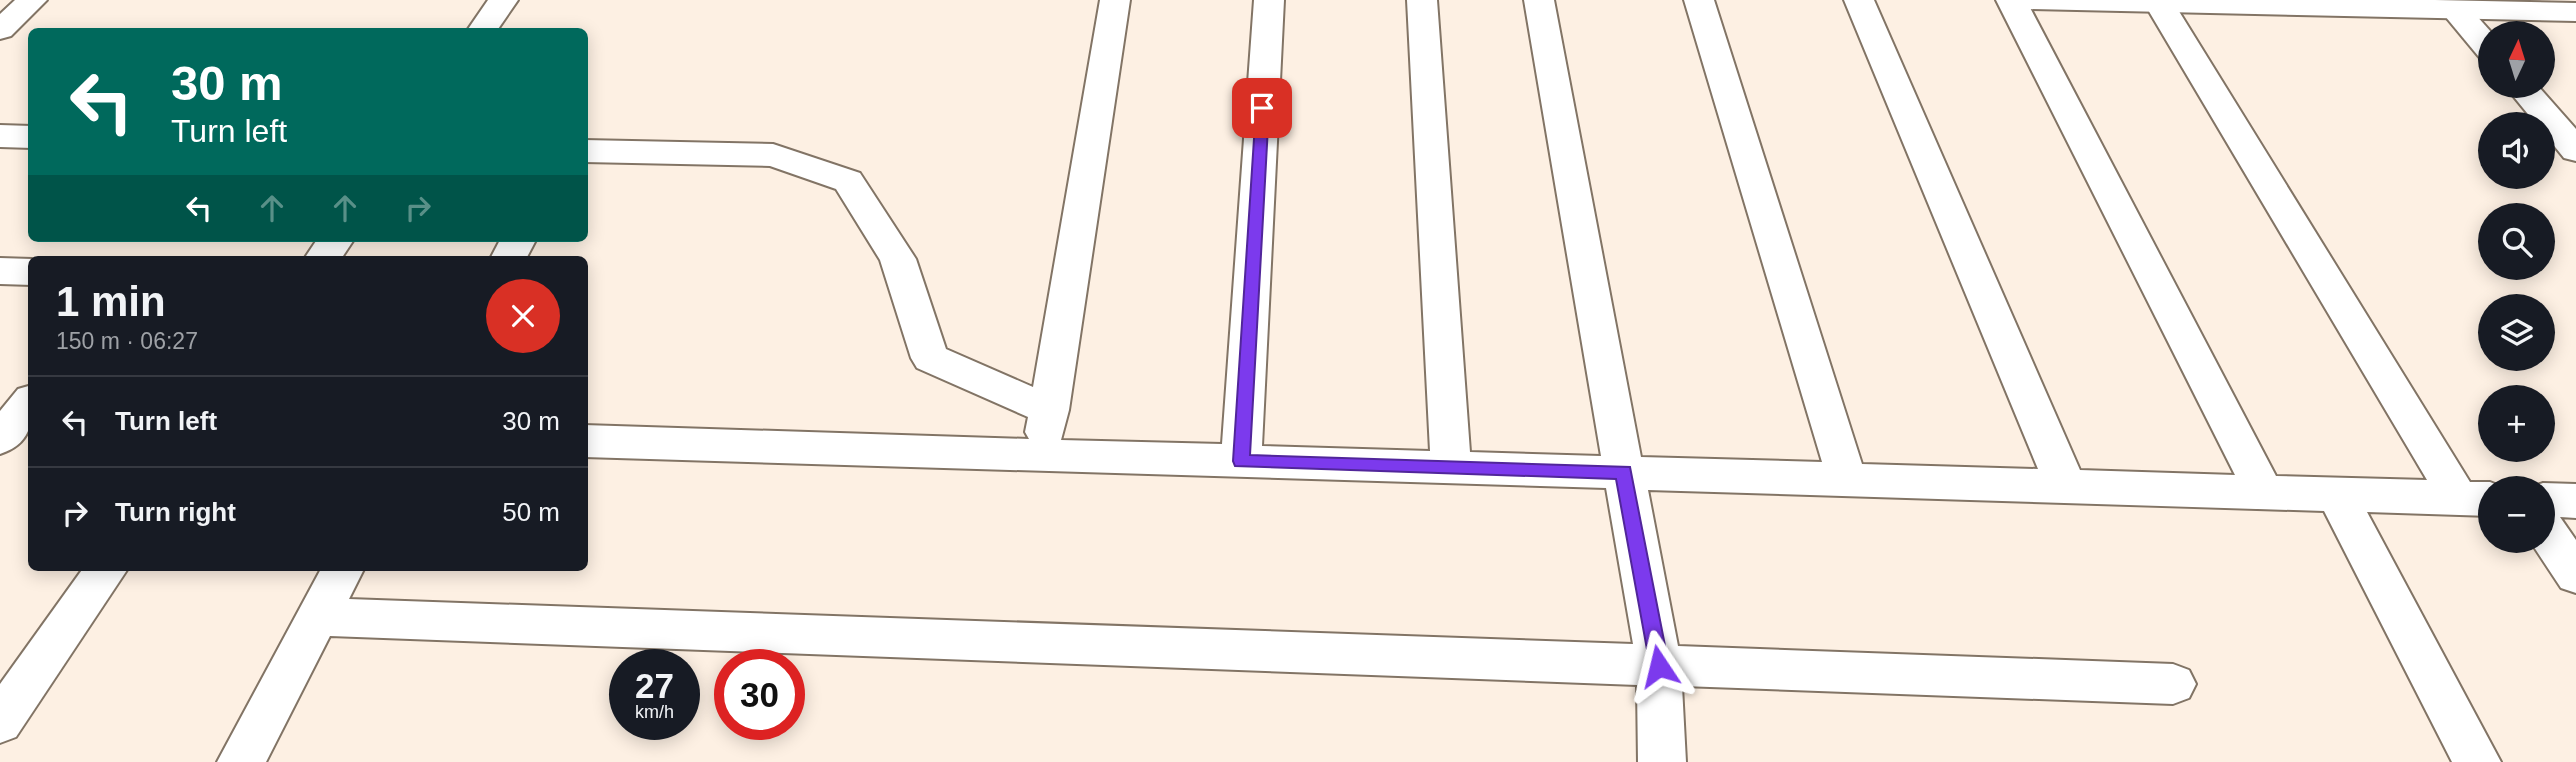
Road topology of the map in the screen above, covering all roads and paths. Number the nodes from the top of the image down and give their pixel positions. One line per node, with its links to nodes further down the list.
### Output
1 (33, 0): 16 (street)
2 (503, 0): 15 (street)
3 (1115, 0): 27 (street)
4 (1269, 0): 31 (street)
5 (1422, 0): 32 (street)
6 (1539, 0): 33 (street)
7 (1699, 0): 34 (street)
8 (1859, 0): 35 (street)
9 (2011, 0): 36 (street)
10 (2028, 0): 11 (street)
11 (2159, 3): 12 (street); 38 (street)
12 (2317, 3): 13 (street)
13 (2455, 10): 14 (street); 18 (street)
14 (2576, 12)
15 (484, 28)
16 (0, 31): 17 (street)
17 (28, 32)
18 (2478, 36)
19 (2531, 98): 22 (street)
20 (0, 136): 21 (street)
21 (28, 137)
22 (2576, 150)
23 (588, 151): 27 (street)
24 (0, 271): 25 (street)
25 (28, 272)
26 (28, 405): 28 (street)
27 (1049, 410): 30 (street)
28 (0, 438)
29 (588, 441): 30 (street)
30 (1041, 455): 31 (street)
31 (1241, 461): 32 (street)
32 (1451, 467): 33 (street)
33 (1624, 472): 34 (street); 46 (street)
34 (1847, 479): 35 (street)
35 (2066, 485): 36 (street)
36 (2264, 492): 37 (street)
37 (2336, 494): 38 (street); 51 (street)
38 (2474, 498)
39 (2555, 500): 40 (street)
40 (2576, 501)
41 (2555, 544): 44 (street)
42 (105, 571): 48 (street)
43 (342, 571): 45 (street)
44 (2576, 575)
45 (318, 617): 46 (street); 49 (street)
46 (1659, 666): 47 (street); 50 (street)
47 (2173, 684)
48 (0, 722)
49 (241, 762)
50 (1662, 762)
51 (2477, 762)

